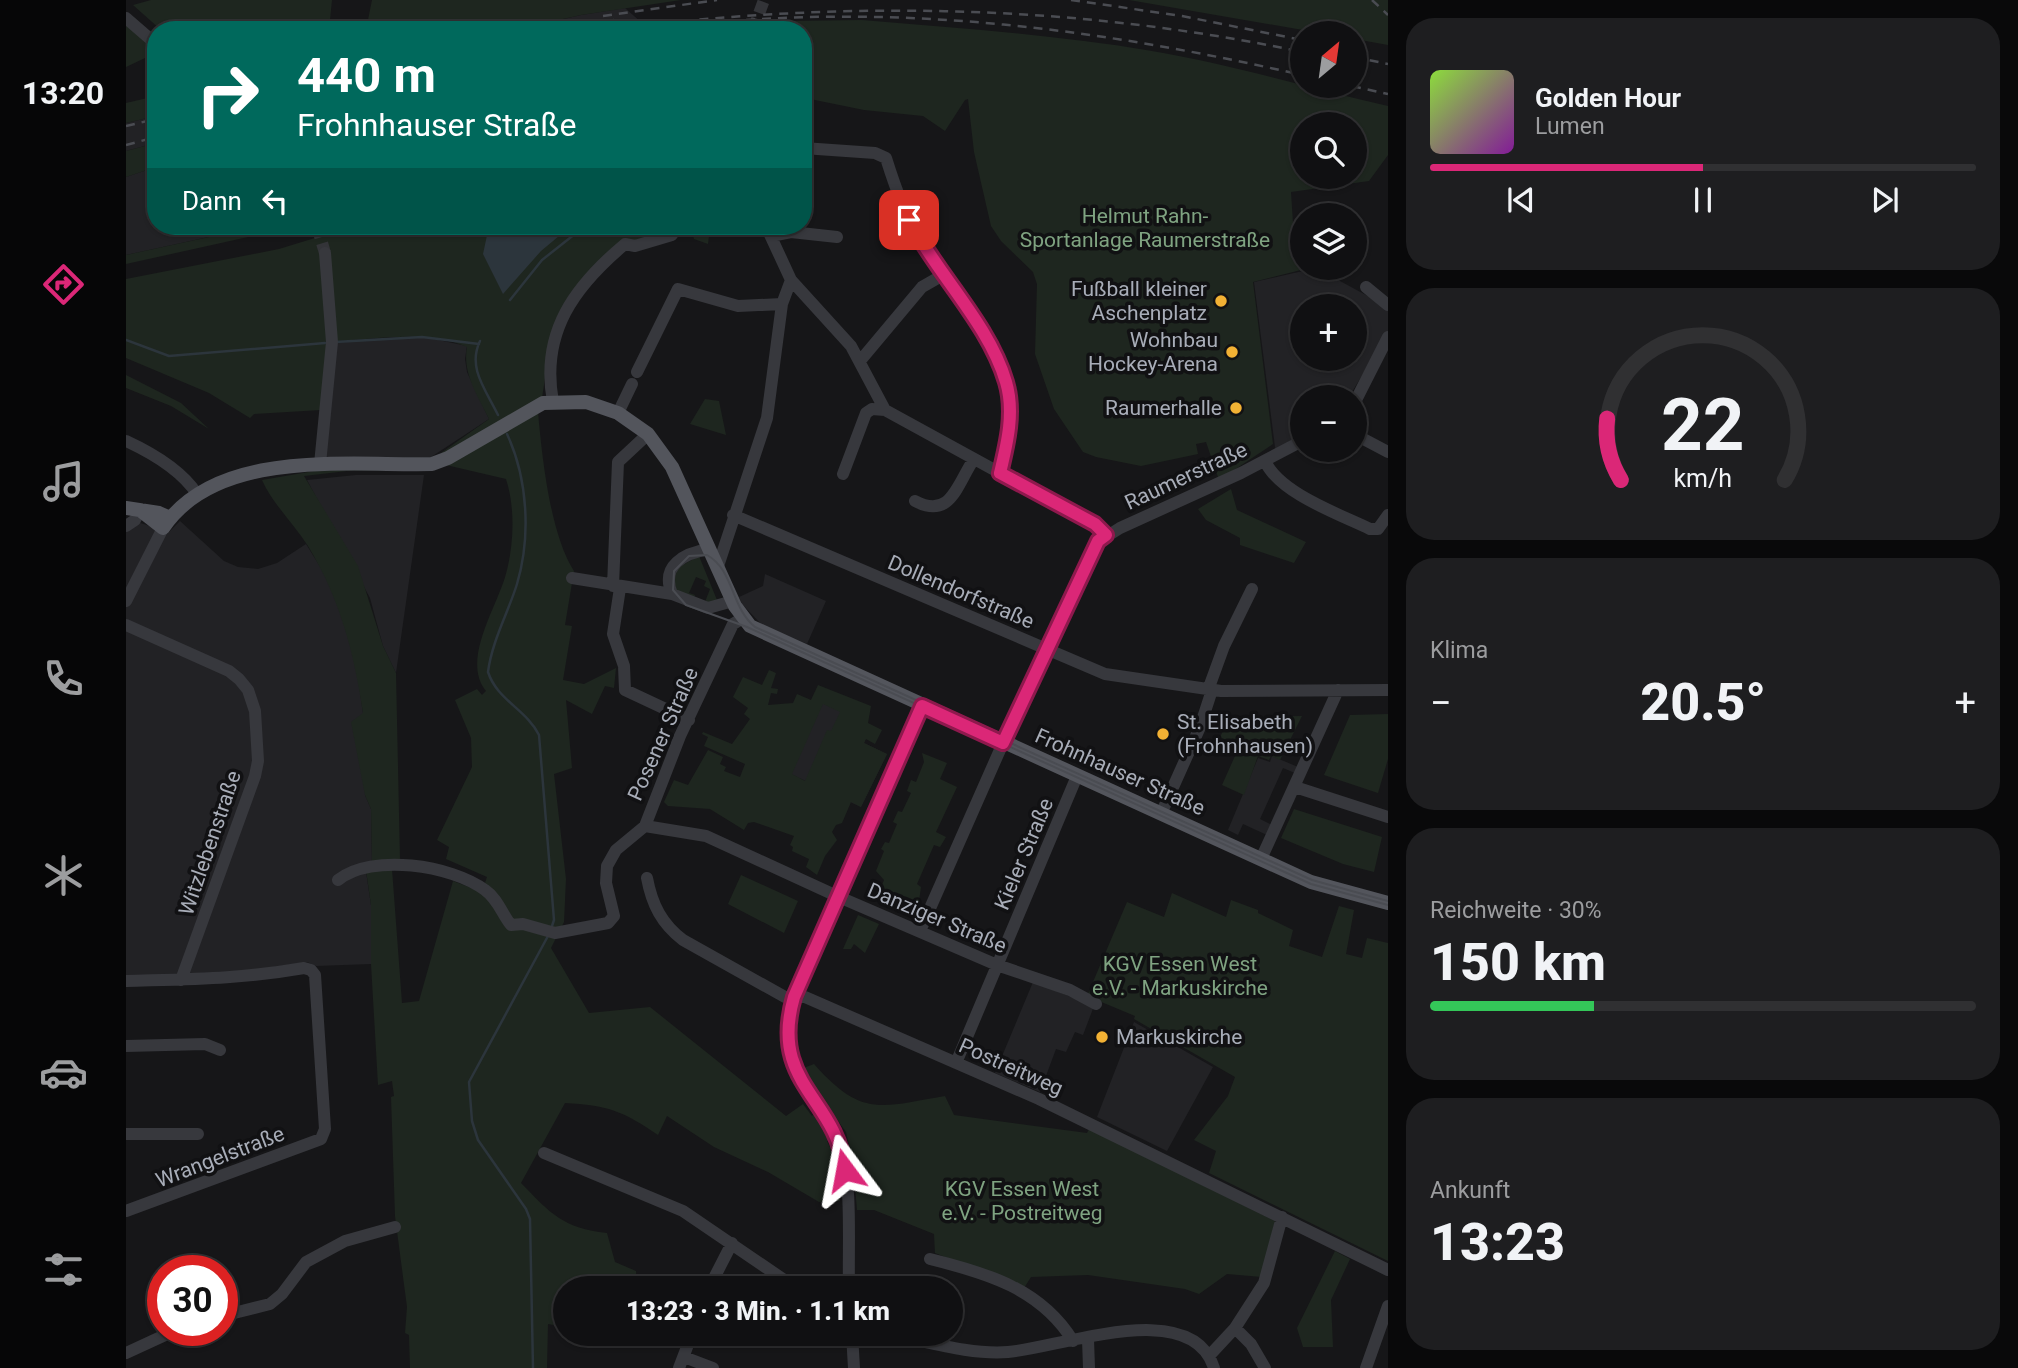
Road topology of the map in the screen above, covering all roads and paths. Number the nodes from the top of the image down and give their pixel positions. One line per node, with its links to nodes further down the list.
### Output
1 (126, 18): 2 (street)
2 (147, 36)
3 (812, 149): 9 (street)
4 (812, 234): 7 (street)
5 (672, 235): 17 (street)
6 (771, 235): 10 (street)
7 (837, 237)
8 (325, 253): 27 (street)
9 (943, 275): 15 (street); 28 (street)
10 (791, 280): 12 (street); 15 (street)
11 (1366, 287): 13 (street)
12 (782, 304): 19 (street); 34 (street)
13 (1388, 305)
14 (1388, 337): 16 (street)
15 (860, 361): 18 (street)
16 (1364, 385)
17 (553, 401): 19 (main road, Frohnhauser Straße); 27 (main road)
18 (885, 410): 25 (street); 29 (street)
19 (618, 412): 20 (main road, Frohnhauser Straße)
20 (648, 435): 37 (main road, Frohnhauser Straße); 43 (street)
21 (126, 441): 30 (street)
22 (1367, 441): 24 (street)
23 (1290, 447): 26 (street, Raumerstraße)
24 (1388, 452)
25 (974, 459): 28 (street); 31 (street)
26 (1265, 461): 33 (street); 39 (street, Raumerstraße)
27 (320, 464): 30 (main road)
28 (1000, 473): 39 (street)
29 (843, 474)
30 (197, 494): 35 (main road)
31 (915, 501)
32 (133, 509): 35 (main road); 36 (street)
33 (1388, 515)
34 (738, 517): 38 (street); 50 (street, Dollendorfstraße)
35 (166, 523): 46 (street)
36 (126, 526)
37 (701, 533): 38 (street); 40 (main road, Frohnhauser Straße)
38 (727, 534): 41 (street)
39 (1106, 535): 50 (street)
40 (709, 549): 41 (main road, Frohnhauser Straße); 45 (street)
41 (718, 566): 47 (main road, Frohnhauser Straße)
42 (572, 578): 43 (street)
43 (617, 587): 45 (street); 55 (street)
44 (1252, 589): 51 (street)
45 (672, 594): 47 (street)
46 (126, 601)
47 (733, 601): 48 (main road, Frohnhauser Straße)
48 (743, 618): 54 (main road, Frohnhauser Straße); 55 (street, Posener Straße)
49 (126, 625): 69 (street, Witzlebenstraße)
50 (1048, 650): 51 (street, Dollendorfstraße); 56 (street)
51 (1210, 690): 52 (street, Dollendorfstraße); 59 (street)
52 (1338, 690): 53 (street, Dollendorfstraße); 58 (street)
53 (1388, 690)
54 (922, 706): 56 (main road, Frohnhauser Straße); 65 (street)
55 (689, 720): 61 (street, Posener Straße)
56 (1003, 743): 57 (main road, Frohnhauser Straße); 67 (street)
57 (1077, 776): 59 (main road, Frohnhauser Straße); 68 (street, Kieler Straße)
58 (1295, 787): 60 (street); 62 (street)
59 (1161, 814): 62 (main road, Frohnhauser Straße)
60 (1388, 817)
61 (645, 826): 64 (street, Posener Straße); 65 (street, Danziger Straße)
62 (1261, 859): 66 (main road, Frohnhauser Straße)
63 (647, 878): 71 (street, Postreitweg)
64 (338, 880)
65 (839, 897): 67 (street, Danziger Straße); 71 (street)
66 (1388, 903)
67 (920, 931): 68 (street, Danziger Straße)
68 (998, 965): 72 (street, Danziger Straße); 75 (street, Kieler Straße)
69 (181, 980): 70 (street); 79 (street, Wrangelstraße)
70 (126, 981)
71 (794, 997): 75 (street, Postreitweg); 87 (street)
72 (1096, 1004)
73 (126, 1046): 74 (street)
74 (219, 1050)
75 (957, 1063): 80 (street, Postreitweg)
76 (126, 1134): 77 (street)
77 (198, 1134)
78 (544, 1153): 82 (street)
79 (126, 1211)
80 (1282, 1217): 84 (street, Postreitweg); 90 (street)
81 (395, 1227): 89 (street)
82 (732, 1243): 85 (street); 86 (street)
83 (930, 1259): 92 (street)
84 (1388, 1270)
85 (715, 1276)
86 (779, 1276)
87 (848, 1276)
88 (1388, 1306): 103 (street)
89 (238, 1312)
90 (1235, 1328): 98 (street); 102 (street)
91 (1088, 1339): 92 (street); 98 (street); 101 (street)
92 (1073, 1341): 95 (street)
93 (147, 1343): 96 (street)
94 (853, 1346): 100 (street)
95 (958, 1346)
96 (126, 1353)
97 (681, 1362): 99 (street)
98 (1211, 1362)
99 (713, 1368)
100 (854, 1368)
101 (1089, 1368)
102 (1265, 1368)
103 (1366, 1368)

